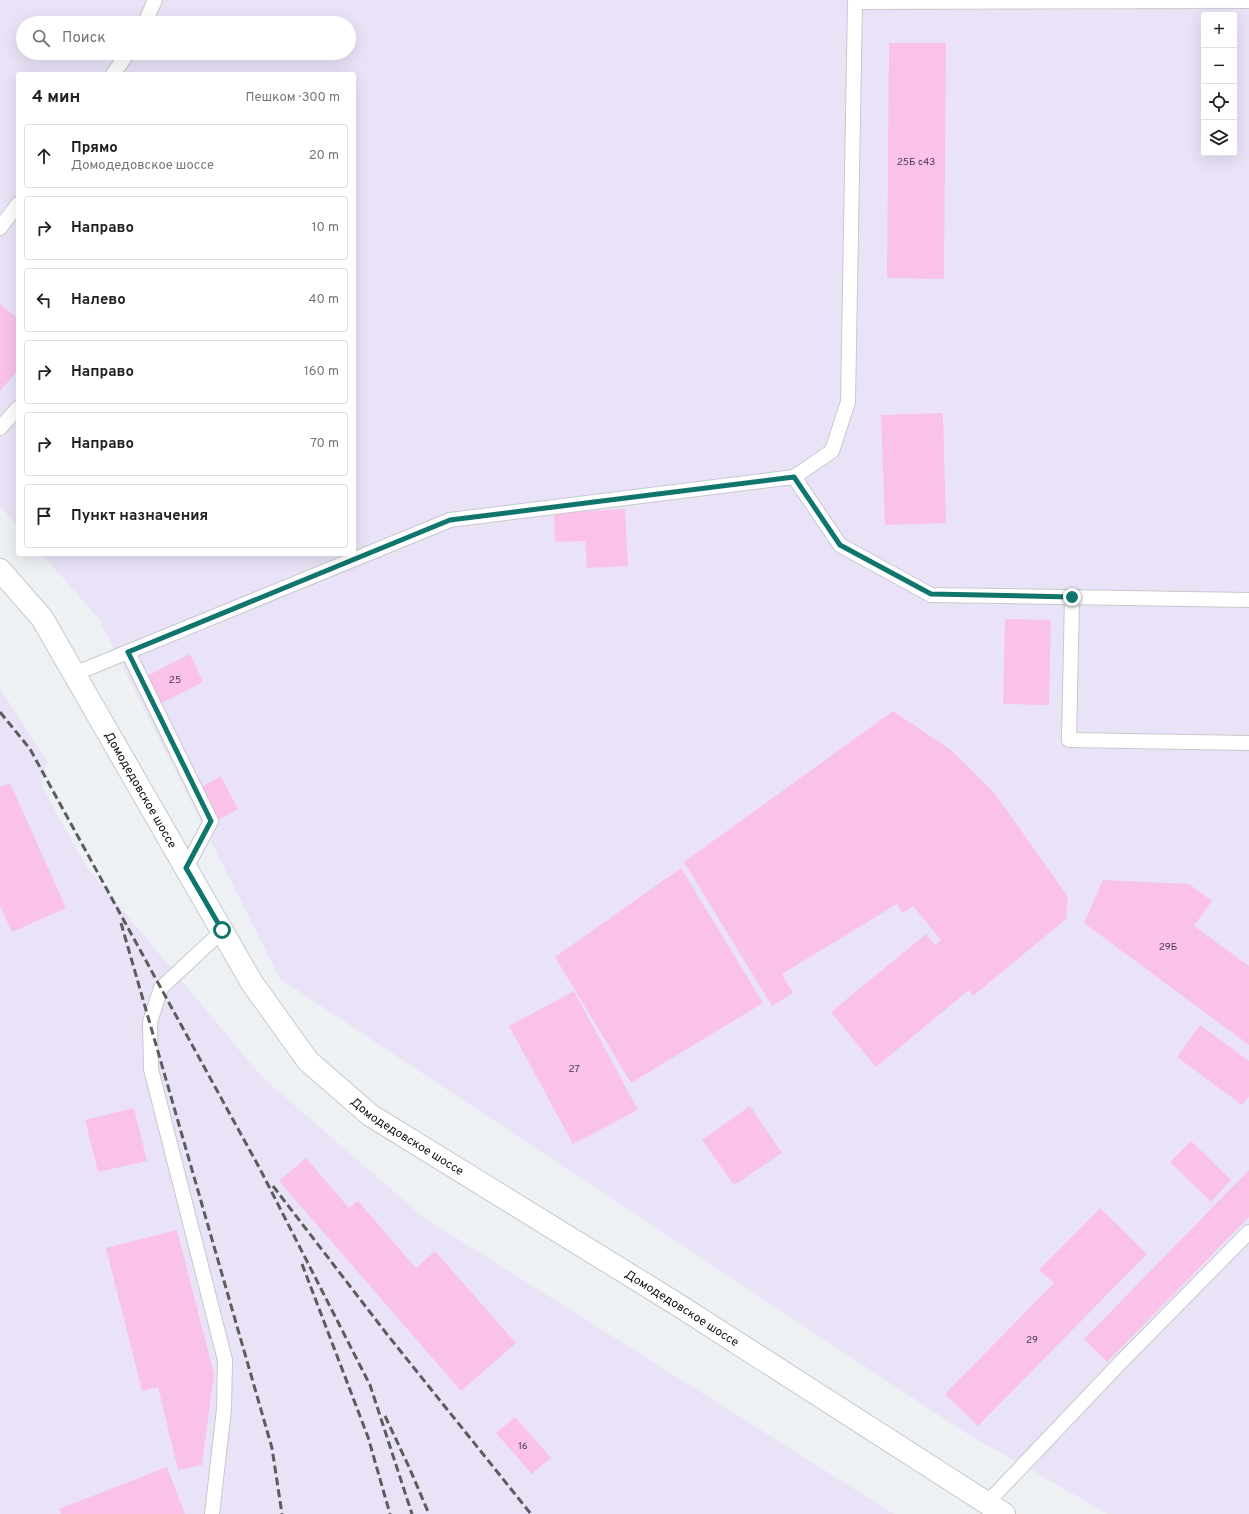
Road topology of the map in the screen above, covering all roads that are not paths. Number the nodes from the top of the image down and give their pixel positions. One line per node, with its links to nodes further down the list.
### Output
1 (155, 0): 4 (lane)
2 (893, 1): 3 (lane); 11 (lane)
3 (1249, 1)
4 (148, 16)
5 (123, 60): 6 (lane)
6 (114, 72)
7 (16, 207): 8 (lane)
8 (0, 228)
9 (16, 410): 10 (lane)
10 (0, 428)
11 (794, 477): 13 (lane); 15 (lane)
12 (0, 570): 16 (main road, Домодедовское шоссе)
13 (1072, 597): 14 (lane); 17 (lane)
14 (1249, 600)
15 (128, 652): 16 (lane); 18 (lane)
16 (74, 674): 18 (main road, Домодедовское шоссе)
17 (1249, 743)
18 (186, 868): 19 (main road, Домодедовское шоссе)
19 (222, 930): 21 (main road, Домодедовское шоссе); 22 (lane)
20 (1249, 1232): 21 (lane)
21 (996, 1508)
22 (212, 1514)

